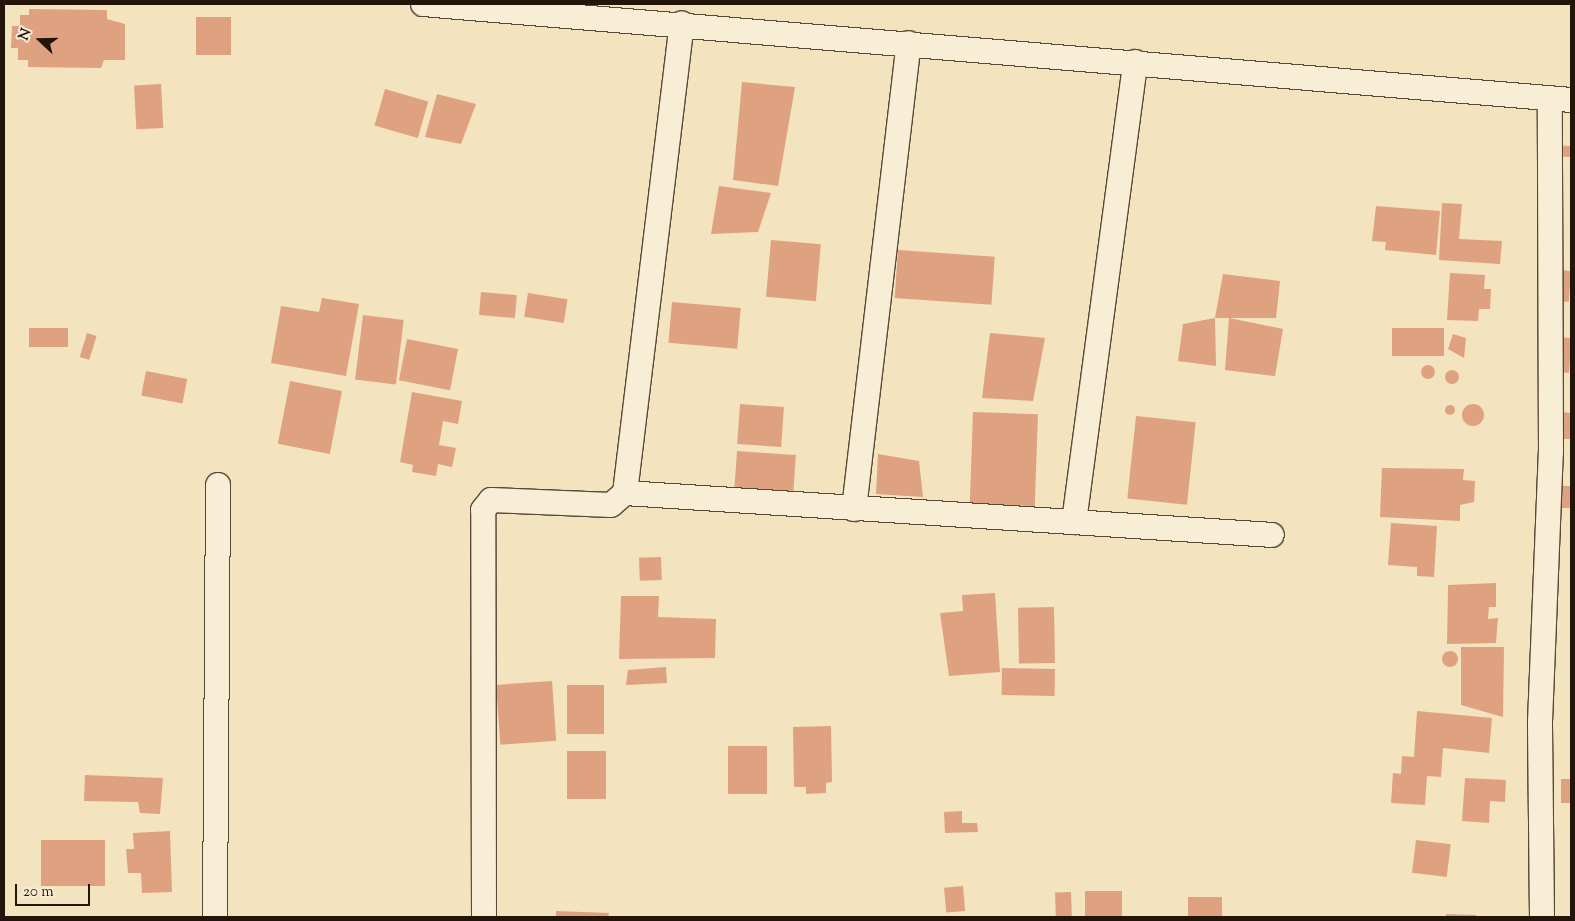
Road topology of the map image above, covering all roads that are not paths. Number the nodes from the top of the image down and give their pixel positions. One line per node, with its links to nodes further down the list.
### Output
1 (423, 4): 2 (street)
2 (682, 23): 3 (street); 7 (street)
3 (909, 42): 4 (street); 8 (street)
4 (1135, 62): 5 (street); 9 (street)
5 (1561, 99): 13 (street)
6 (218, 485): 11 (street)
7 (625, 493): 8 (street); 12 (street)
8 (854, 509): 9 (street)
9 (1074, 522): 10 (street)
10 (1272, 535)
11 (215, 917)
12 (484, 917)
13 (1542, 917)

